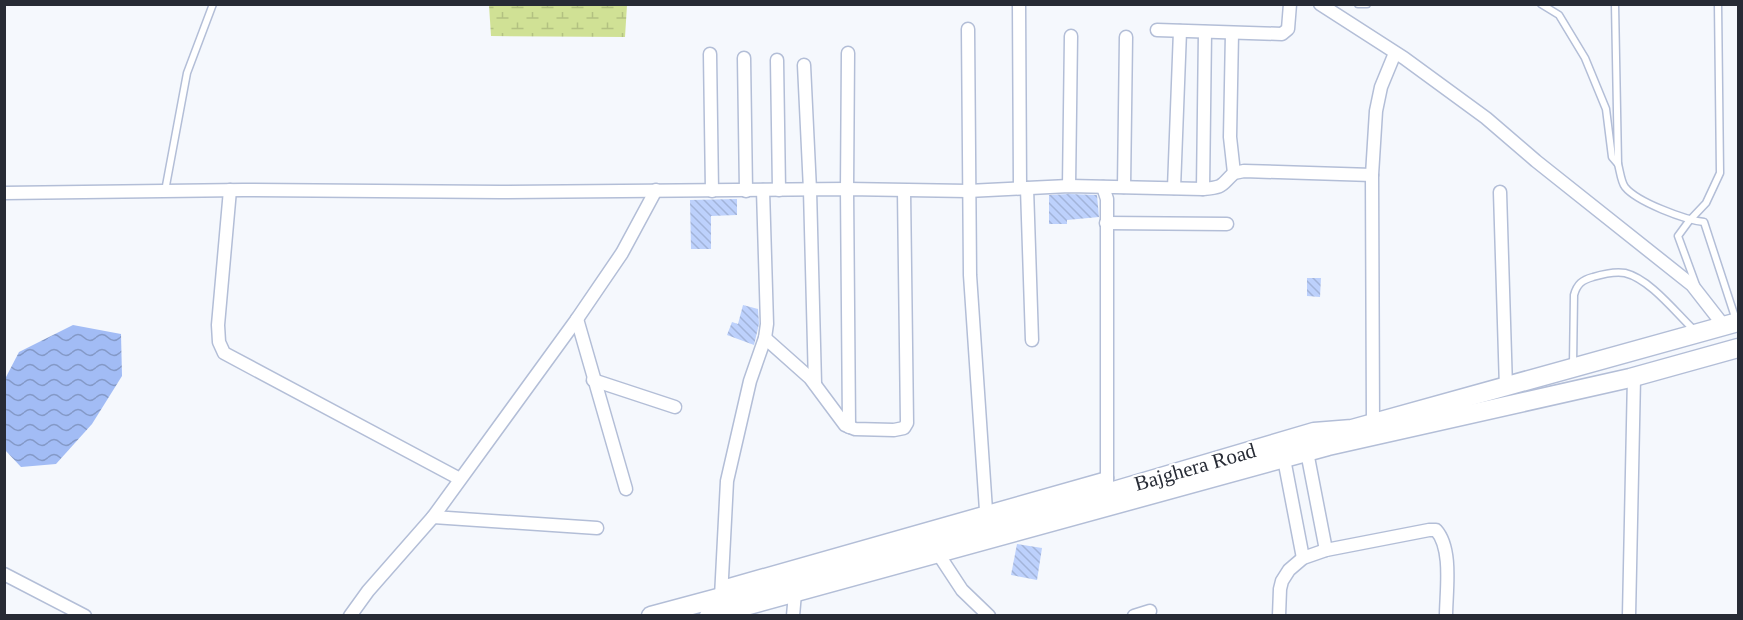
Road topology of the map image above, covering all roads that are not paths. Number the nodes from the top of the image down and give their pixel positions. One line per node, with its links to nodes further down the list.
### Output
1 (213, 4): 38 (lane)
2 (1019, 4): 29 (street)
3 (1290, 4): 14 (street)
4 (1320, 4): 18 (street)
5 (1358, 4): 6 (lane)
6 (1367, 4)
7 (1541, 4): 23 (lane)
8 (1615, 4): 23 (lane)
9 (1718, 4): 45 (lane)
10 (968, 29): 42 (street)
11 (1157, 30): 12 (street)
12 (1180, 31): 13 (street); 30 (street)
13 (1204, 32): 14 (street); 32 (street)
14 (1232, 33): 24 (street)
15 (1071, 36): 26 (street)
16 (1126, 37): 28 (street)
17 (848, 53): 31 (street)
18 (1395, 53): 25 (street); 48 (street)
19 (710, 54): 39 (street)
20 (744, 58): 40 (street)
21 (777, 60): 36 (street)
22 (804, 65): 37 (street)
23 (1618, 165): 45 (lane)
24 (1234, 173): 25 (street); 32 (street)
25 (1372, 175): 62 (street)
26 (1069, 186): 27 (street); 29 (street)
27 (1103, 187): 28 (street); 46 (street)
28 (1124, 187): 30 (street)
29 (1024, 188): 42 (street); 53 (street)
30 (1174, 188): 32 (street)
31 (847, 189): 37 (street); 41 (street); 63 (street)
32 (1203, 189)
33 (230, 190): 34 (street); 38 (street); 66 (street)
34 (656, 190): 39 (street); 49 (street)
35 (763, 190): 36 (street); 40 (street); 52 (street)
36 (778, 190): 37 (street)
37 (810, 190): 58 (street)
38 (165, 191): 44 (street)
39 (712, 191): 40 (street)
40 (746, 191)
41 (904, 191): 42 (street); 63 (street)
42 (968, 191): 70 (street)
43 (1500, 192): 59 (street)
44 (4, 193)
45 (1689, 221): 48 (lane); 50 (lane)
46 (1106, 223): 47 (street); 67 (street)
47 (1227, 224)
48 (1700, 294): 50 (street)
49 (577, 319): 57 (street); 66 (street)
50 (1733, 323): 51 (main road, Bajghera Road)
51 (1697, 333): 55 (main road, Bajghera Road); 55 (lane)
52 (765, 338): 58 (street); 76 (street)
53 (1032, 340)
54 (1738, 348): 56 (main road, Bajghera Road)
55 (1573, 368): 59 (main road, Bajghera Road); 60 (main road)
56 (1634, 377): 60 (main road, Bajghera Road); 88 (street)
57 (593, 380): 61 (street); 68 (street)
58 (815, 384): 63 (street)
59 (1506, 387): 62 (main road, Bajghera Road)
60 (1574, 391): 64 (main road, Bajghera Road)
61 (675, 406)
62 (1373, 423): 67 (main road, Bajghera Road)
63 (849, 428)
64 (1307, 452): 65 (main road, Bajghera Road); 73 (street)
65 (1284, 459): 72 (main road, Bajghera Road); 74 (street)
66 (460, 479): 69 (street)
67 (1107, 485): 70 (main road, Bajghera Road)
68 (626, 489)
69 (433, 517): 71 (street); 80 (street)
70 (986, 518): 72 (main road, Bajghera Road); 76 (street)
71 (597, 528)
72 (934, 547): 76 (main road, Bajghera Road); 77 (main road, Bajghera Road); 84 (street)
73 (1326, 550): 74 (street); 87 (street)
74 (1303, 558): 86 (street)
75 (4, 574): 79 (street)
76 (722, 592): 81 (main road, Bajghera Road)
77 (795, 593): 82 (main road, Bajghera Road); 83 (street)
78 (1150, 611): 85 (street)
79 (86, 615)
80 (350, 615)
81 (651, 615)
82 (709, 615)
83 (793, 615)
84 (989, 615)
85 (1134, 615)
86 (1279, 615)
87 (1446, 615)
88 (1629, 615)

